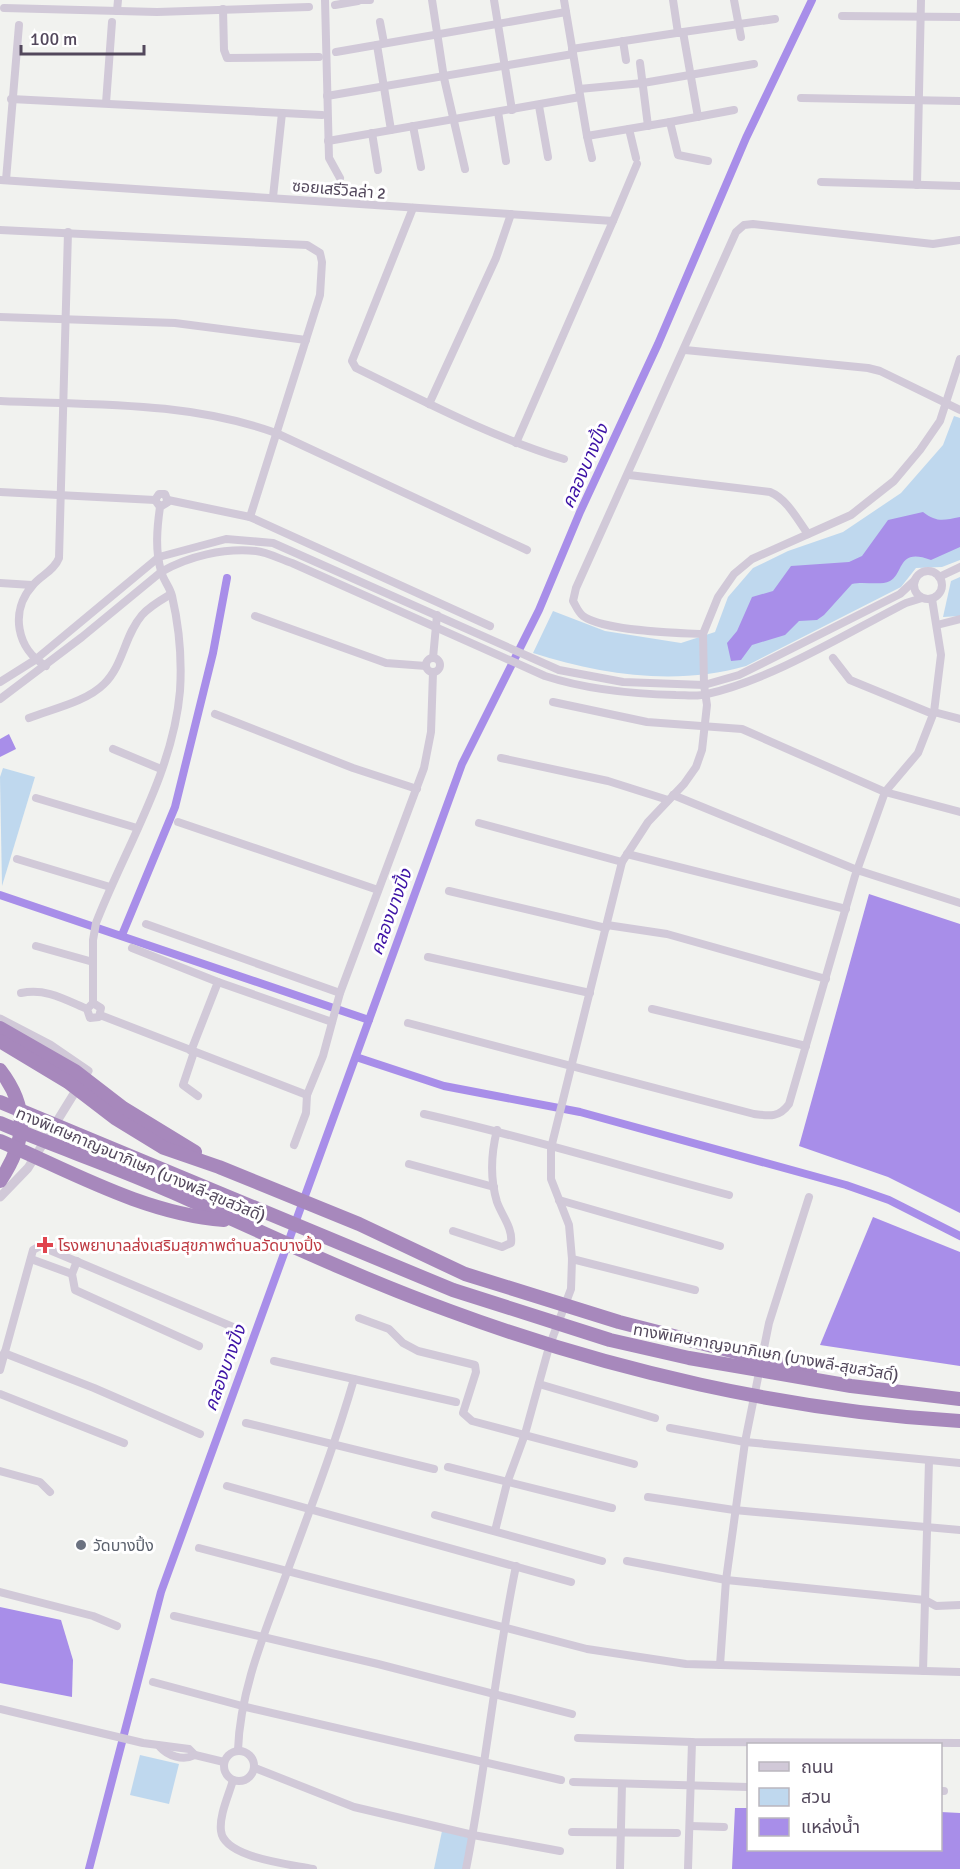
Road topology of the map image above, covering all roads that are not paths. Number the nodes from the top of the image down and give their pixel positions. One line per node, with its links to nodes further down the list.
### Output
1 (118, 0): 15 (street)
2 (325, 0): 43 (street)
3 (370, 0): 10 (street)
4 (432, 0): 27 (street)
5 (494, 0): 24 (street)
6 (564, 0): 16 (street)
7 (673, 0): 26 (street)
8 (734, 0): 23 (street)
9 (921, 0): 18 (street)
10 (358, 1): 11 (street)
11 (335, 5)
12 (309, 7): 14 (street)
13 (4, 8): 15 (street)
14 (223, 9): 15 (street); 33 (street)
15 (117, 11)
16 (566, 12): 24 (street); 32 (street)
17 (842, 16): 18 (street)
18 (921, 16): 19 (street); 46 (street)
19 (960, 17)
20 (776, 19): 23 (street)
21 (112, 22): 48 (street)
22 (380, 22): 30 (street)
23 (738, 22): 26 (street); 28 (street)
24 (498, 23): 27 (street); 37 (street)
25 (19, 25): 45 (street)
26 (681, 32): 29 (street); 38 (street)
27 (437, 35): 30 (street); 39 (street)
28 (741, 37)
29 (623, 41): 32 (street); 34 (street)
30 (381, 44): 31 (street); 41 (street)
31 (336, 52)
32 (572, 52): 37 (street); 42 (street)
33 (319, 57)
34 (626, 60)
35 (640, 63): 40 (street)
36 (754, 64): 38 (street)
37 (506, 67): 39 (street); 50 (street)
38 (690, 75): 40 (street); 55 (street)
39 (444, 78): 41 (street); 56 (street)
40 (643, 82): 42 (street); 59 (street)
41 (384, 87): 43 (street); 61 (street)
42 (579, 93): 49 (street); 63 (street)
43 (327, 96): 64 (street)
44 (801, 98): 46 (street)
45 (11, 99): 48 (street); 73 (street)
46 (919, 100): 47 (street); 75 (street)
47 (960, 101)
48 (106, 103): 53 (street)
49 (539, 106): 50 (street); 65 (street)
50 (512, 110): 52 (street)
51 (734, 110): 55 (street)
52 (498, 112): 56 (street); 67 (street)
53 (282, 113): 54 (street); 77 (street)
54 (322, 115)
55 (698, 117): 57 (street)
56 (453, 119): 58 (street); 70 (street)
57 (670, 122): 59 (street); 68 (street)
58 (412, 126): 61 (street); 69 (street)
59 (648, 126): 60 (street)
60 (629, 129): 63 (street); 80 (street)
61 (391, 130): 62 (street)
62 (372, 133): 64 (street); 71 (street)
63 (587, 136): 66 (street)
64 (328, 141): 72 (street)
65 (548, 157)
66 (592, 158)
67 (506, 161)
68 (708, 161)
69 (421, 167)
70 (465, 169)
71 (378, 170)
72 (340, 178)
73 (3, 180): 77 (street, ซอยเสรีวิลล่า 2)
74 (821, 182): 75 (street)
75 (917, 185): 76 (street)
76 (960, 186)
77 (273, 197): 78 (street, ซอยเสรีวิลล่า 2)
78 (413, 208): 79 (street, ซอยเสรีวิลล่า 2); 92 (street)
79 (511, 214): 80 (street, ซอยเสรีวิลล่า 2); 92 (street)
80 (613, 222): 95 (street)
81 (0, 230): 82 (street)
82 (68, 232): 85 (street); 86 (street)
83 (960, 240): 87 (street)
84 (0, 317): 85 (street)
85 (65, 320): 86 (street); 91 (street)
86 (306, 340): 94 (street)
87 (685, 350): 90 (street); 97 (street)
88 (960, 359): 90 (street)
89 (0, 401): 91 (street)
90 (946, 403): 93 (street); 102 (street)
91 (63, 404): 94 (street); 99 (street)
92 (429, 404): 95 (street)
93 (960, 410)
94 (276, 433): 101 (street); 103 (street)
95 (516, 443): 96 (street)
96 (564, 459)
97 (629, 475): 102 (street); 120 (street)
98 (0, 492): 99 (street)
99 (61, 495): 100 (street); 110 (street)
100 (157, 504): 101 (street); 104 (street)
101 (250, 517): 118 (street)
102 (808, 534): 120 (street)
103 (527, 550)
104 (159, 557): 106 (street); 114 (street); 123 (street)
105 (960, 567): 107 (street)
106 (161, 572): 111 (street); 119 (street); 124 (street)
107 (939, 577): 108 (street); 113 (street)
108 (915, 580): 112 (street); 128 (street)
109 (0, 583): 110 (street)
110 (32, 585): 123 (street)
111 (171, 594): 134 (street); 139 (street)
112 (922, 598): 113 (street); 129 (street)
113 (932, 599): 117 (street)
114 (437, 615): 119 (street); 128 (street)
115 (255, 616): 125 (street)
116 (960, 619): 117 (street)
117 (937, 625): 132 (street)
118 (490, 626)
119 (434, 628): 121 (street); 129 (street)
120 (703, 634): 128 (street)
121 (433, 658): 125 (street); 126 (street)
122 (833, 658): 132 (street)
123 (35, 660): 124 (street); 127 (street)
124 (46, 666): 130 (street)
125 (426, 666): 126 (street)
126 (433, 672): 140 (street)
127 (0, 682)
128 (704, 685): 129 (street)
129 (705, 695): 136 (street)
130 (0, 699)
131 (554, 702): 136 (street)
132 (933, 713): 135 (street); 141 (street)
133 (215, 714): 140 (street)
134 (29, 718)
135 (960, 719)
136 (707, 726): 141 (street); 142 (street)
137 (113, 749): 139 (street)
138 (501, 758): 142 (street)
139 (161, 769): 147 (street)
140 (417, 789): 153 (street)
141 (885, 792): 144 (street); 151 (street)
142 (670, 797): 148 (street); 151 (street)
143 (36, 798): 147 (street)
144 (960, 812)
145 (178, 822): 153 (street)
146 (478, 823): 150 (street)
147 (137, 828): 152 (street)
148 (627, 854): 150 (street); 156 (street)
149 (17, 859): 152 (street)
150 (622, 862): 158 (street)
151 (857, 870): 155 (street); 156 (street)
152 (110, 887): 162 (street)
153 (378, 890): 167 (street)
154 (449, 891): 158 (street)
155 (960, 903)
156 (846, 909): 163 (street)
157 (146, 924): 167 (street)
158 (607, 926): 163 (street); 166 (street)
159 (36, 946): 162 (street)
160 (132, 948): 164 (street)
161 (428, 957): 166 (street)
162 (93, 962): 168 (street)
163 (826, 980): 177 (street)
164 (218, 982): 173 (street); 178 (street)
165 (21, 993): 170 (street)
166 (590, 993): 179 (street)
167 (339, 996): 173 (street)
168 (93, 1004): 170 (street); 171 (street)
169 (652, 1009): 177 (street)
170 (87, 1010): 171 (street)
171 (100, 1015): 178 (street)
172 (0, 1019): 195 (street)
173 (333, 1019): 181 (street)
174 (408, 1023): 179 (street)
175 (0, 1028): 191 (highway)
176 (0, 1041): 191 (highway)
177 (806, 1046): 179 (street)
178 (193, 1051): 181 (street); 182 (street)
179 (572, 1064): 189 (street)
180 (0, 1070): 192 (highway)
181 (307, 1095): 188 (street)
182 (198, 1096)
183 (0, 1102): 214 (highway, ทางพิเศษกาญจนาภิเษก (บางพลี-สุขสวัสดิ์))
184 (424, 1114): 186 (street)
185 (0, 1123): 198 (highway, ทางพิเศษกาญจนาภิเษก (บางพลี-สุขสวัสดิ์))
186 (497, 1130): 189 (street); 193 (street)
187 (0, 1141): 198 (highway)
188 (294, 1145)
189 (551, 1148): 194 (street); 197 (street)
190 (409, 1164): 193 (street)
191 (219, 1167): 214 (highway)
192 (0, 1181)
193 (494, 1187): 199 (street)
194 (729, 1195)
195 (0, 1197)
196 (808, 1197): 224 (street)
197 (559, 1200): 200 (street); 201 (street)
198 (232, 1220): 219 (highway, ทางพิเศษกาญจนาภิเษก (บางพลี-สุขสวัสดิ์))
199 (453, 1232)
200 (720, 1246)
201 (572, 1258): 205 (street); 213 (street)
202 (30, 1259): 203 (street); 204 (street); 209 (street)
203 (77, 1261): 204 (street); 207 (street)
204 (72, 1274): 208 (street)
205 (695, 1290)
206 (359, 1318): 223 (street)
207 (233, 1327)
208 (199, 1347)
209 (4, 1353): 211 (street); 222 (street)
210 (274, 1361): 212 (street)
211 (0, 1370)
212 (354, 1379): 217 (street); 226 (street)
213 (539, 1384): 218 (street); 223 (street)
214 (851, 1386): 216 (highway, ทางพิเศษกาญจนาภิเษก (บางพลี-สุขสวัสดิ์))
215 (0, 1394): 225 (street)
216 (960, 1399)
217 (456, 1402)
218 (655, 1418)
219 (960, 1421)
220 (246, 1423): 226 (street)
221 (670, 1428): 224 (street)
222 (200, 1434)
223 (525, 1434): 229 (street); 233 (street)
224 (745, 1442): 227 (street); 239 (street)
225 (124, 1443)
226 (335, 1444): 231 (street); 238 (street)
227 (929, 1461): 228 (street); 241 (street)
228 (960, 1463)
229 (634, 1464)
230 (448, 1467): 233 (street)
231 (434, 1469)
232 (0, 1471): 235 (street)
233 (507, 1483): 237 (street); 243 (street)
234 (227, 1486): 238 (street)
235 (50, 1492)
236 (648, 1497): 239 (street)
237 (612, 1508)
238 (310, 1510): 247 (street); 248 (street)
239 (734, 1510): 241 (street); 249 (street)
240 (435, 1515): 243 (street)
241 (925, 1528): 242 (street); 252 (street)
242 (960, 1530)
243 (495, 1531): 245 (street)
244 (199, 1548): 248 (street)
245 (602, 1561)
246 (627, 1561): 249 (street)
247 (516, 1566): 250 (street); 256 (street)
248 (288, 1570): 256 (street); 257 (street)
249 (726, 1580): 252 (street); 258 (street)
250 (571, 1582)
251 (0, 1592): 255 (street)
252 (925, 1600): 253 (street); 259 (street)
253 (960, 1605)
254 (174, 1616): 257 (street)
255 (117, 1626)
256 (503, 1628): 258 (street); 262 (street)
257 (263, 1638): 262 (street); 263 (street)
258 (720, 1665): 259 (street)
259 (923, 1671): 260 (street)
260 (960, 1672)
261 (153, 1682): 263 (street)
262 (494, 1695): 265 (street); 273 (street)
263 (243, 1706): 271 (street); 273 (street)
264 (0, 1708): 272 (street)
265 (572, 1714)
266 (578, 1738): 267 (street)
267 (692, 1742): 268 (street); 279 (street)
268 (808, 1743)
269 (960, 1743): 270 (street)
270 (942, 1744)
271 (238, 1750): 272 (street); 274 (street)
272 (224, 1762): 275 (street)
273 (485, 1762): 276 (street); 286 (street)
274 (255, 1768): 275 (street); 286 (street)
275 (233, 1780): 288 (street)
276 (561, 1780)
277 (573, 1782): 278 (street)
278 (622, 1784): 279 (street); 284 (street)
279 (692, 1785): 280 (street); 281 (street)
280 (747, 1786)
281 (690, 1826): 282 (street); 291 (street)
282 (724, 1827)
283 (572, 1832): 284 (street)
284 (621, 1833): 285 (street); 290 (street)
285 (677, 1833)
286 (472, 1835): 287 (street); 289 (street)
287 (560, 1851)
288 (313, 1869)
289 (466, 1869)
290 (620, 1869)
291 (688, 1869): 292 (street)
292 (695, 1869)

